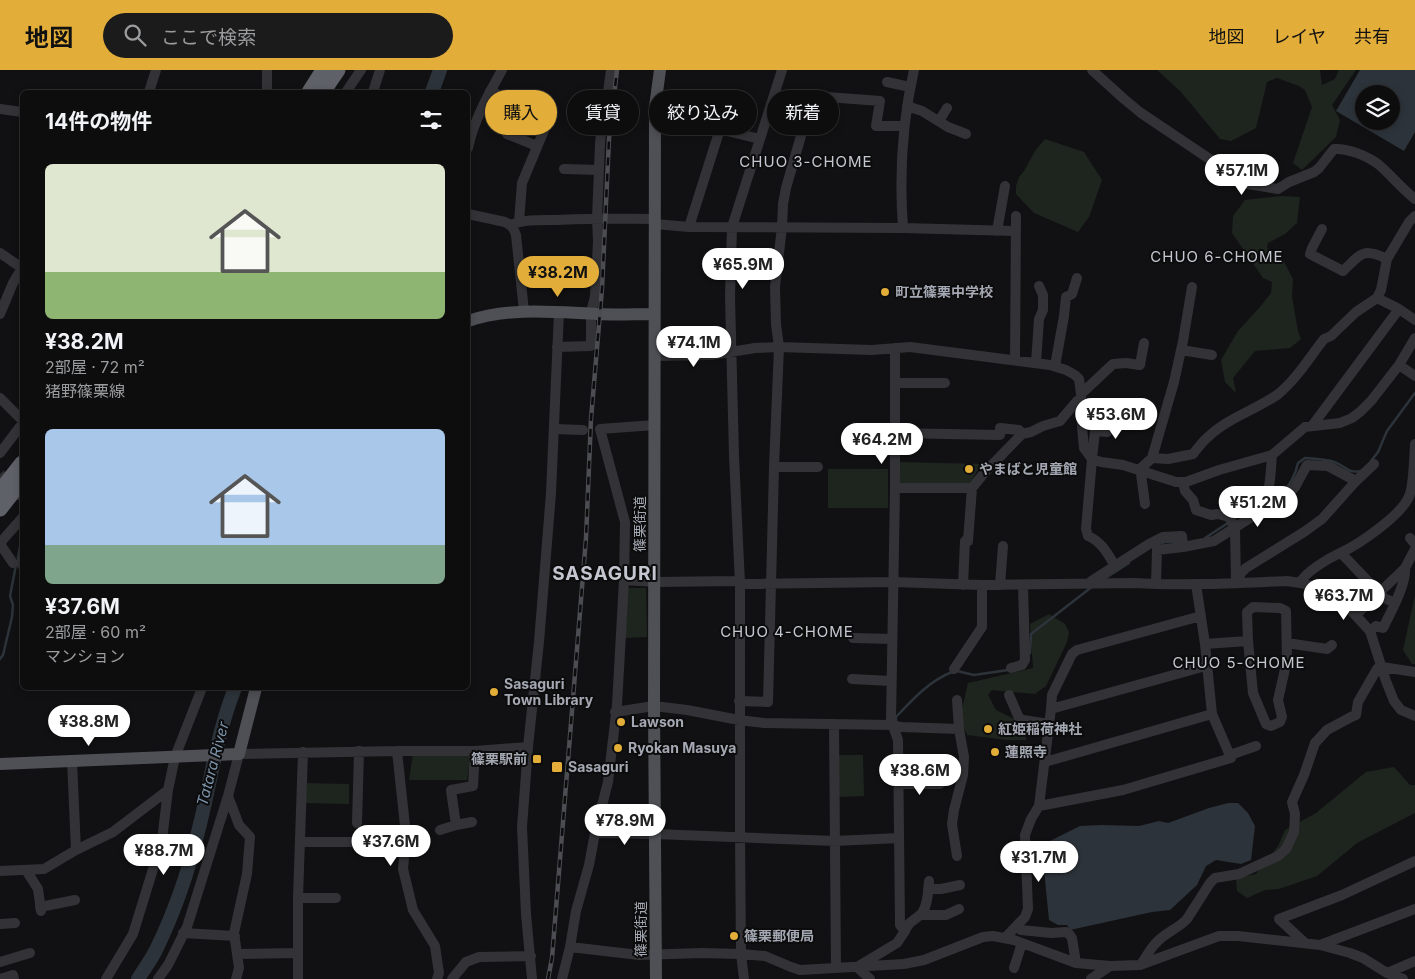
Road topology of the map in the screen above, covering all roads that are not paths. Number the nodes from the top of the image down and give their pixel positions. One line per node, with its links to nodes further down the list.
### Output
1 (156, 70): 15 (street)
2 (267, 70): 16 (street)
3 (324, 70): 17 (highway)
4 (338, 70): 18 (highway)
5 (361, 70): 19 (street)
6 (380, 70): 20 (street)
7 (502, 70): 21 (street)
8 (611, 70): 40 (street)
9 (660, 70): 22 (main road, 篠栗街道)
10 (782, 70): 37 (street)
11 (914, 70): 14 (street)
12 (1092, 70): 42 (street)
13 (887, 82): 14 (street)
14 (910, 87): 24 (street)
15 (150, 90)
16 (268, 90)
17 (310, 90)
18 (324, 90)
19 (347, 90)
20 (374, 90)
21 (491, 90)
22 (657, 90)
23 (485, 102): 36 (street)
24 (907, 106): 28 (street); 29 (street)
25 (947, 108): 28 (street)
26 (0, 109): 27 (street)
27 (20, 112)
28 (939, 121): 30 (street)
29 (904, 126): 51 (street); 52 (street)
30 (966, 134)
31 (510, 135): 38 (street)
32 (542, 135): 38 (street)
33 (655, 135): 47 (main road, 篠栗街道)
34 (718, 135): 49 (street)
35 (744, 135): 37 (street)
36 (470, 139)
37 (760, 139): 50 (street)
38 (537, 146): 48 (street)
39 (564, 169): 40 (street)
40 (599, 170): 46 (street)
41 (1005, 186): 54 (street)
42 (1415, 199)
43 (470, 214): 48 (street)
44 (1016, 216): 55 (street)
45 (1415, 216): 57 (street)
46 (597, 218): 47 (street); 48 (street); 68 (street)
47 (655, 222): 49 (street); 69 (main road, 篠栗街道)
48 (515, 223): 65 (street)
49 (690, 227): 50 (street)
50 (732, 227): 51 (street); 78 (street)
51 (782, 227): 52 (street); 75 (street)
52 (903, 228): 54 (street)
53 (1322, 230): 57 (street)
54 (997, 231): 55 (street)
55 (1015, 231): 81 (street)
56 (0, 253): 58 (street)
57 (1387, 260): 63 (street)
58 (20, 267)
59 (20, 271): 67 (street)
60 (1077, 278): 84 (street)
61 (1039, 286): 82 (street)
62 (1192, 287): 77 (street)
63 (1377, 298): 64 (street); 102 (street)
64 (1399, 310): 70 (street); 93 (street)
65 (524, 311): 66 (main road); 71 (main road)
66 (559, 312): 68 (main road); 74 (street)
67 (0, 314)
68 (591, 314): 69 (main road); 74 (street)
69 (654, 314): 80 (main road, 篠栗街道)
70 (1415, 320)
71 (470, 321)
72 (1415, 338): 83 (street)
73 (1144, 342): 88 (street)
74 (557, 347): 95 (street)
75 (779, 347): 76 (street); 78 (street); 106 (street)
76 (895, 348): 81 (street); 86 (street)
77 (1181, 350): 79 (street); 102 (street)
78 (731, 352): 80 (street); 133 (street)
79 (1212, 355)
80 (655, 356): 92 (main road, 篠栗街道)
81 (1015, 360): 82 (street)
82 (1036, 363): 84 (street)
83 (1400, 365): 85 (street); 93 (street)
84 (1055, 366): 88 (street)
85 (1415, 376)
86 (895, 383): 87 (street); 97 (street)
87 (945, 383)
88 (1079, 397): 98 (street); 103 (street)
89 (0, 398): 90 (street)
90 (20, 418)
91 (1138, 419): 103 (street)
92 (655, 425): 128 (street); 129 (main road, 篠栗街道)
93 (1312, 426): 101 (street)
94 (20, 427): 100 (street)
95 (554, 429): 96 (street); 176 (street)
96 (583, 430)
97 (895, 433): 98 (street); 112 (street)
98 (1022, 434): 113 (street)
99 (1415, 444): 124 (street)
100 (0, 453)
101 (1272, 455): 110 (street); 117 (street)
102 (1152, 458): 108 (street)
103 (1092, 459): 108 (street); 125 (street)
104 (1374, 464): 109 (street)
105 (20, 466): 114 (highway)
106 (774, 467): 107 (street); 134 (street)
107 (818, 467)
108 (1138, 470): 110 (street); 115 (street)
109 (1356, 481): 119 (street); 131 (street)
110 (1183, 482): 117 (street)
111 (20, 484): 116 (highway)
112 (895, 488): 113 (street); 130 (street)
113 (972, 488): 138 (street)
114 (0, 491)
115 (1144, 504)
116 (0, 509)
117 (1229, 516): 119 (street)
118 (20, 520): 120 (street)
119 (1235, 528): 122 (street); 131 (street)
120 (0, 543): 126 (street)
121 (1003, 546): 139 (street)
122 (1183, 547): 125 (street); 136 (street)
123 (1415, 549): 127 (street)
124 (1340, 553): 132 (street); 142 (street)
125 (1115, 566): 135 (street)
126 (20, 567)
127 (1405, 568): 142 (street); 143 (street)
128 (624, 580): 129 (street); 167 (street)
129 (655, 582): 133 (street); 165 (main road, 篠栗街道)
130 (893, 582): 134 (street); 138 (street); 148 (street)
131 (1236, 583): 132 (street); 137 (street)
132 (1300, 583): 145 (street)
133 (740, 584): 134 (street); 164 (street)
134 (771, 584): 164 (street)
135 (1088, 584): 136 (street); 140 (street)
136 (1156, 584): 137 (street)
137 (1196, 584): 144 (street)
138 (963, 585): 141 (street)
139 (1000, 585): 140 (street); 141 (street)
140 (1023, 585): 155 (street)
141 (982, 586): 156 (street)
142 (1379, 593): 143 (street); 145 (street)
143 (1395, 602): 146 (street)
144 (1201, 616): 151 (street); 166 (street)
145 (1356, 616): 146 (street)
146 (1370, 631): 153 (street)
147 (853, 638): 148 (street)
148 (892, 639): 159 (street)
149 (1248, 641): 150 (street); 150 (street); 151 (street)
150 (1287, 643): 152 (street)
151 (1205, 644): 154 (street)
152 (1332, 645)
153 (1381, 666): 157 (street); 169 (street); 237 (street)
154 (1208, 667): 166 (street); 168 (street)
155 (1011, 668)
156 (954, 669)
157 (1415, 672)
158 (852, 679): 159 (street)
159 (891, 681): 173 (street)
160 (201, 690): 183 (street)
161 (255, 690): 181 (main road)
162 (1009, 695): 172 (street)
163 (957, 700): 174 (street)
164 (739, 701): 170 (street)
165 (654, 706): 167 (street); 170 (street); 199 (main road, 篠栗街道)
166 (1051, 709): 172 (street)
167 (615, 712): 198 (street)
168 (1212, 714): 182 (street); 185 (street)
169 (1415, 716)
170 (739, 720): 171 (street); 200 (street)
171 (834, 724): 173 (street); 202 (street)
172 (1049, 724): 185 (street)
173 (893, 725): 174 (street); 187 (street)
174 (959, 729): 206 (street)
175 (1256, 746): 182 (street)
176 (528, 747): 179 (street); 233 (street)
177 (359, 751): 178 (street); 180 (street); 195 (street)
178 (397, 751): 179 (street); 250 (street)
179 (475, 751): 196 (street)
180 (303, 752): 181 (street); 203 (street)
181 (236, 755): 183 (main road); 192 (street)
182 (1230, 755): 193 (street)
183 (177, 757): 184 (main road); 191 (street)
184 (72, 761): 186 (main road); 205 (street)
185 (1045, 762): 193 (street)
186 (0, 764)
187 (898, 766): 188 (street); 189 (street)
188 (947, 767)
189 (898, 784): 190 (street); 201 (street)
190 (940, 784)
191 (168, 790): 205 (street); 246 (street)
192 (228, 796): 221 (street); 222 (street)
193 (1039, 806): 219 (street)
194 (472, 822): 196 (street)
195 (357, 823)
196 (456, 825): 197 (street)
197 (440, 830)
198 (595, 834): 199 (street); 227 (street)
199 (655, 834): 200 (street); 231 (main road, 篠栗街道)
200 (740, 837): 202 (street); 232 (street)
201 (899, 838): 202 (street); 220 (street)
202 (835, 841): 240 (street)
203 (300, 842): 204 (street); 211 (street)
204 (352, 842)
205 (76, 850): 208 (street)
206 (957, 856)
207 (1415, 861): 225 (street)
208 (26, 870): 209 (street); 213 (street)
209 (0, 871)
210 (960, 885): 216 (street)
211 (298, 898): 212 (street); 229 (street)
212 (336, 898)
213 (75, 900)
214 (959, 909): 216 (street)
215 (1415, 909): 226 (street)
216 (921, 915): 220 (street)
217 (15, 923): 218 (street)
218 (0, 924)
219 (1017, 927): 223 (street); 236 (street)
220 (905, 931): 239 (street)
221 (183, 934): 222 (street); 247 (street)
222 (235, 936): 230 (street)
223 (1005, 938): 224 (street); 239 (street)
224 (1022, 943): 236 (street); 241 (street)
225 (1305, 943): 226 (street); 237 (street)
226 (1320, 945): 243 (street)
227 (570, 946): 231 (street); 253 (street)
228 (30, 953): 235 (street)
229 (298, 953): 230 (street); 249 (street)
230 (237, 954): 248 (street)
231 (656, 954): 232 (street); 254 (main road, 篠栗街道)
232 (741, 954): 242 (street); 255 (street)
233 (531, 956): 251 (street); 252 (street)
234 (1415, 961): 243 (street)
235 (0, 962)
236 (1076, 963): 238 (street)
237 (1140, 965): 238 (street)
238 (1110, 966): 258 (street)
239 (857, 967): 240 (street); 257 (street)
240 (836, 968): 242 (street)
241 (1014, 968)
242 (820, 969): 256 (street)
243 (1387, 972): 259 (street)
244 (0, 979): 245 (street)
245 (14, 979)
246 (106, 979)
247 (158, 979)
248 (236, 979)
249 (298, 979)
250 (437, 979)
251 (452, 979)
252 (532, 979)
253 (562, 979)
254 (656, 979)
255 (744, 979)
256 (825, 979)
257 (870, 979)
258 (1091, 979)
259 (1403, 979)

